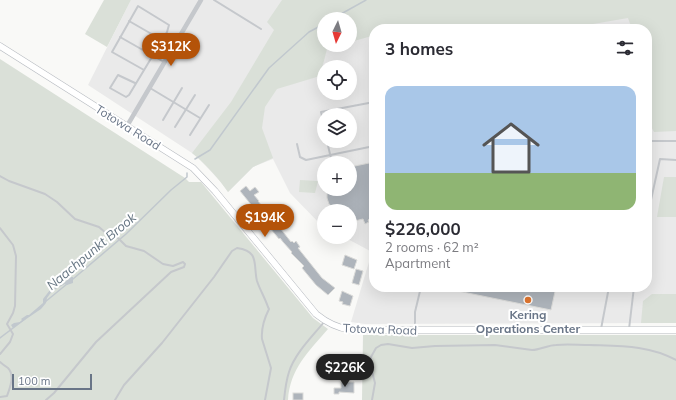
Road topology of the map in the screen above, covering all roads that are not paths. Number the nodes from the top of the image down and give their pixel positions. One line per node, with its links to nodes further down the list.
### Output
1 (201, 0): 9 (street)
2 (214, 0): 4 (lane)
3 (129, 21): 5 (lane); 6 (lane); 6 (lane)
4 (261, 30)
5 (120, 37): 8 (lane); 10 (lane)
6 (162, 40): 8 (lane)
7 (0, 46): 22 (main road, Totowa Road)
8 (153, 56): 9 (lane); 10 (lane)
9 (165, 62): 12 (street)
10 (144, 70): 11 (lane)
11 (135, 83): 11 (lane)
12 (150, 88): 15 (lane); 22 (street)
13 (182, 88): 15 (lane)
14 (195, 95): 19 (lane)
15 (173, 102): 19 (lane); 21 (lane)
16 (369, 103): 18 (lane)
17 (209, 105): 20 (lane)
18 (342, 108)
19 (186, 110): 20 (lane); 23 (lane)
20 (200, 118): 24 (lane)
21 (163, 120)
22 (127, 126): 38 (main road, Totowa Road)
23 (175, 127)
24 (190, 135)
25 (652, 141): 26 (lane)
26 (676, 141)
27 (297, 144): 30 (lane)
28 (369, 147): 30 (lane)
29 (328, 148): 30 (lane)
30 (330, 155)
31 (676, 160): 33 (lane)
32 (0, 176): 47 (lane)
33 (652, 195)
34 (0, 228): 43 (lane)
35 (420, 292): 39 (lane)
36 (609, 292): 40 (lane)
37 (633, 292): 41 (lane)
38 (325, 321): 39 (main road, Totowa Road); 50 (lane)
39 (416, 330): 40 (main road, Totowa Road)
40 (600, 330): 41 (main road, Totowa Road)
41 (629, 330): 42 (main road, Totowa Road)
42 (676, 330)
43 (0, 354)
44 (676, 360): 51 (lane)
45 (0, 362): 46 (lane)
46 (0, 397)
47 (46, 400)
48 (115, 400): 49 (lane)
49 (265, 400)
50 (284, 400)
51 (372, 400)

